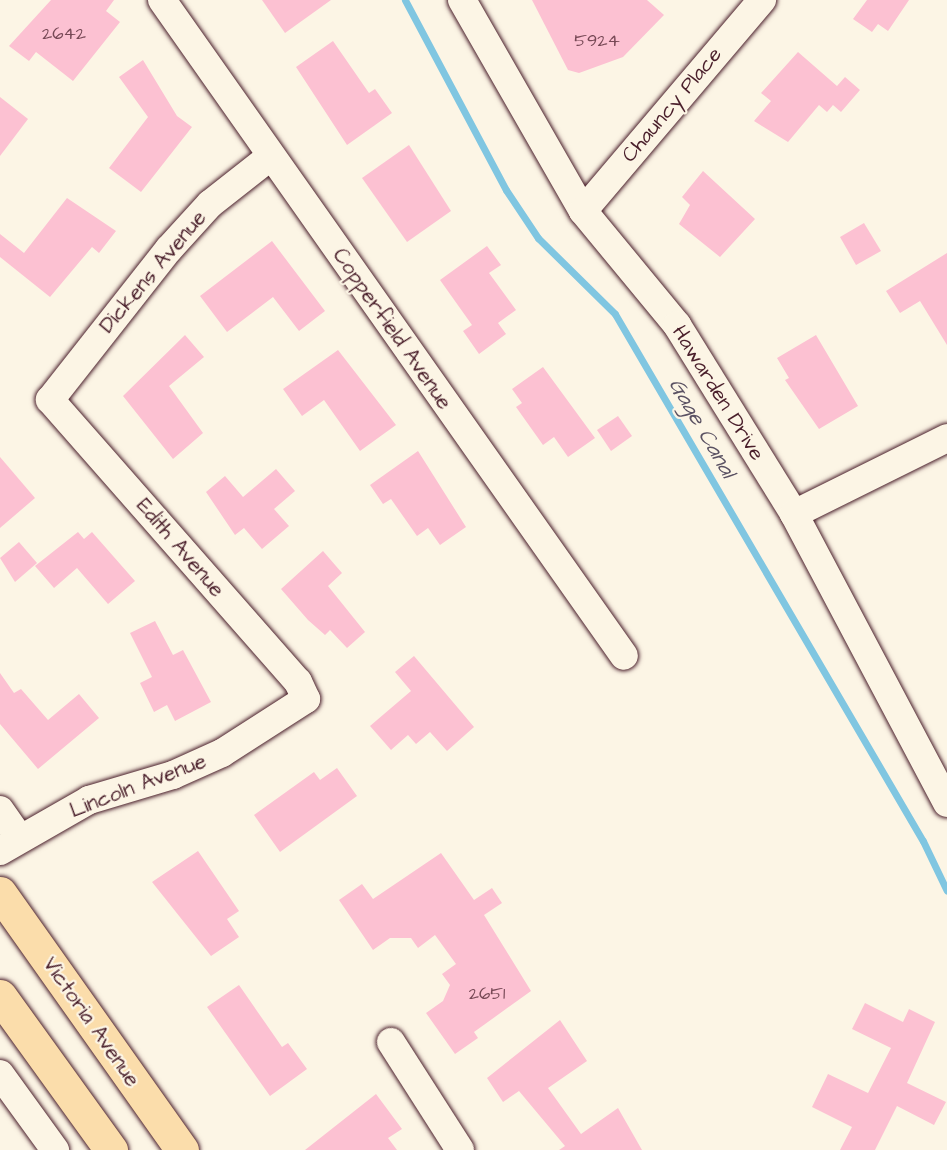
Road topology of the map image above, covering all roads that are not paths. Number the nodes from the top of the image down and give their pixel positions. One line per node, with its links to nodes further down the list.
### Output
1 (162, 0): 4 (street, Copperfield Avenue)
2 (462, 0): 5 (street, Hawarden Drive)
3 (762, 0): 5 (street, Chauncy Place)
4 (270, 157): 6 (street, Dickens Avenue); 9 (street, Copperfield Avenue)
5 (582, 211): 8 (street, Hawarden Drive)
6 (50, 400): 10 (street, Edith Avenue)
7 (947, 438): 8 (street)
8 (794, 514): 11 (street, Hawarden Drive)
9 (624, 656)
10 (306, 699): 13 (street, Lincoln Avenue)
11 (947, 803)
12 (0, 810): 13 (street)
13 (10, 845)
14 (0, 893): 20 (main road, Victoria Avenue)
15 (0, 996): 19 (main road)
16 (391, 1042): 21 (street)
17 (0, 1074): 18 (street)
18 (55, 1150)
19 (111, 1150)
20 (182, 1150)
21 (460, 1150)
22 (467, 1150): 23 (street)
23 (483, 1150)

